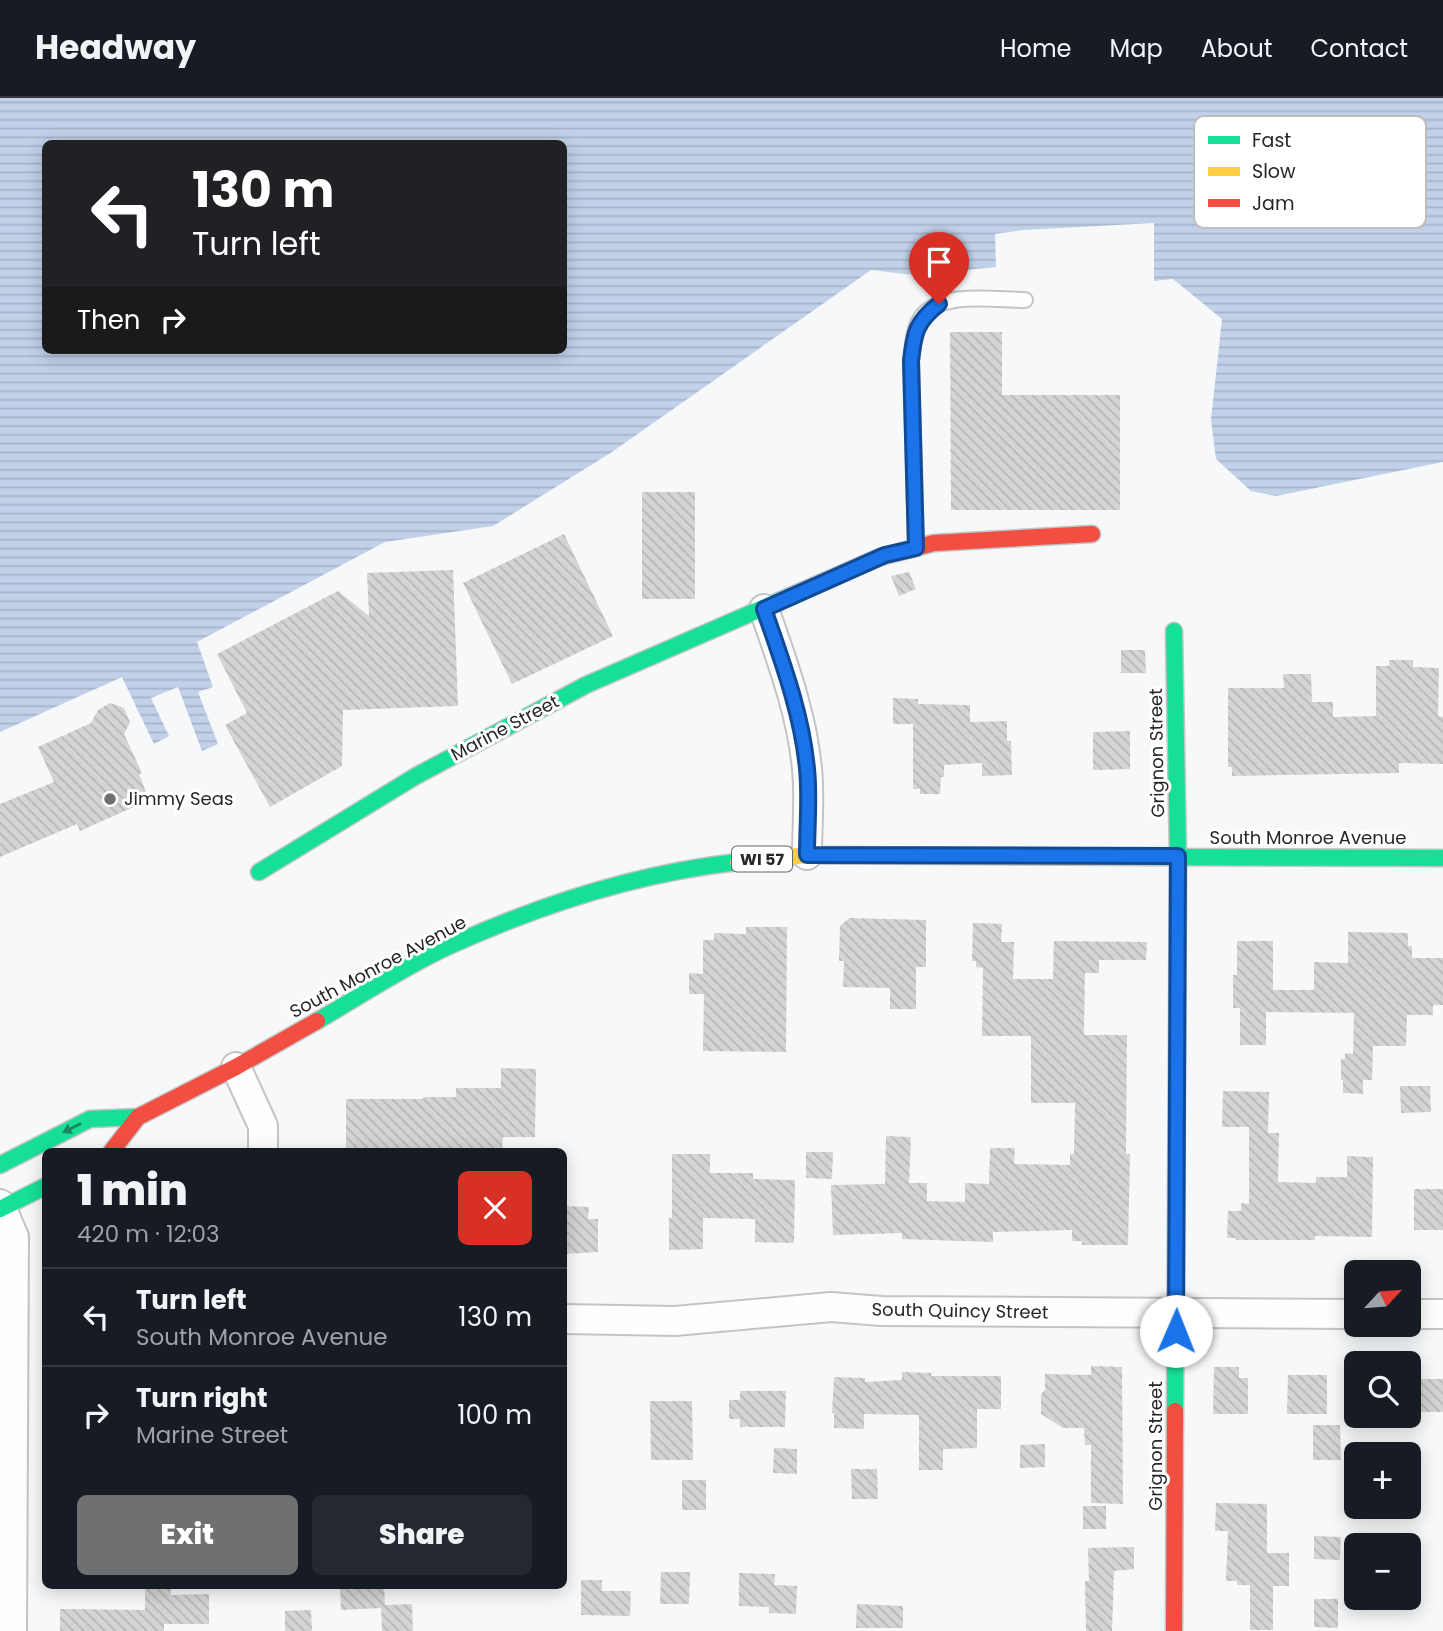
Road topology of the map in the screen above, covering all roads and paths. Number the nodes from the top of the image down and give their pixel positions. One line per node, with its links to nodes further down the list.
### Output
1 (1024, 300): 3 (lane)
2 (1092, 534): 3 (street, Marine Street)
3 (916, 548): 4 (street, Marine Street)
4 (764, 609): 6 (street); 9 (street, Marine Street)
5 (1174, 631): 7 (street, Grignon Street)
6 (807, 855): 7 (street, South Monroe Avenue / WI 57); 10 (street, South Monroe Avenue / WI 57)
7 (1178, 856): 8 (street, South Monroe Avenue / WI 57); 17 (street, Grignon Street)
8 (1443, 858)
9 (259, 872)
10 (236, 1067): 11 (street, South Monroe Avenue / WI 57); 13 (street)
11 (138, 1117): 12 (street, South Monroe Avenue / WI 57); 14 (street, South Monroe Avenue / WI 57, one-way to 14)
12 (114, 1148)
13 (263, 1148)
14 (0, 1165)
15 (42, 1188): 16 (street)
16 (1, 1207): 22 (street)
17 (1176, 1313): 18 (street, South Quincy Street); 21 (street, South Quincy Street); 23 (street, Grignon Street)
18 (1344, 1314)
19 (1421, 1314): 20 (street)
20 (1443, 1314)
21 (567, 1319)
22 (12, 1631)
23 (1174, 1631)

